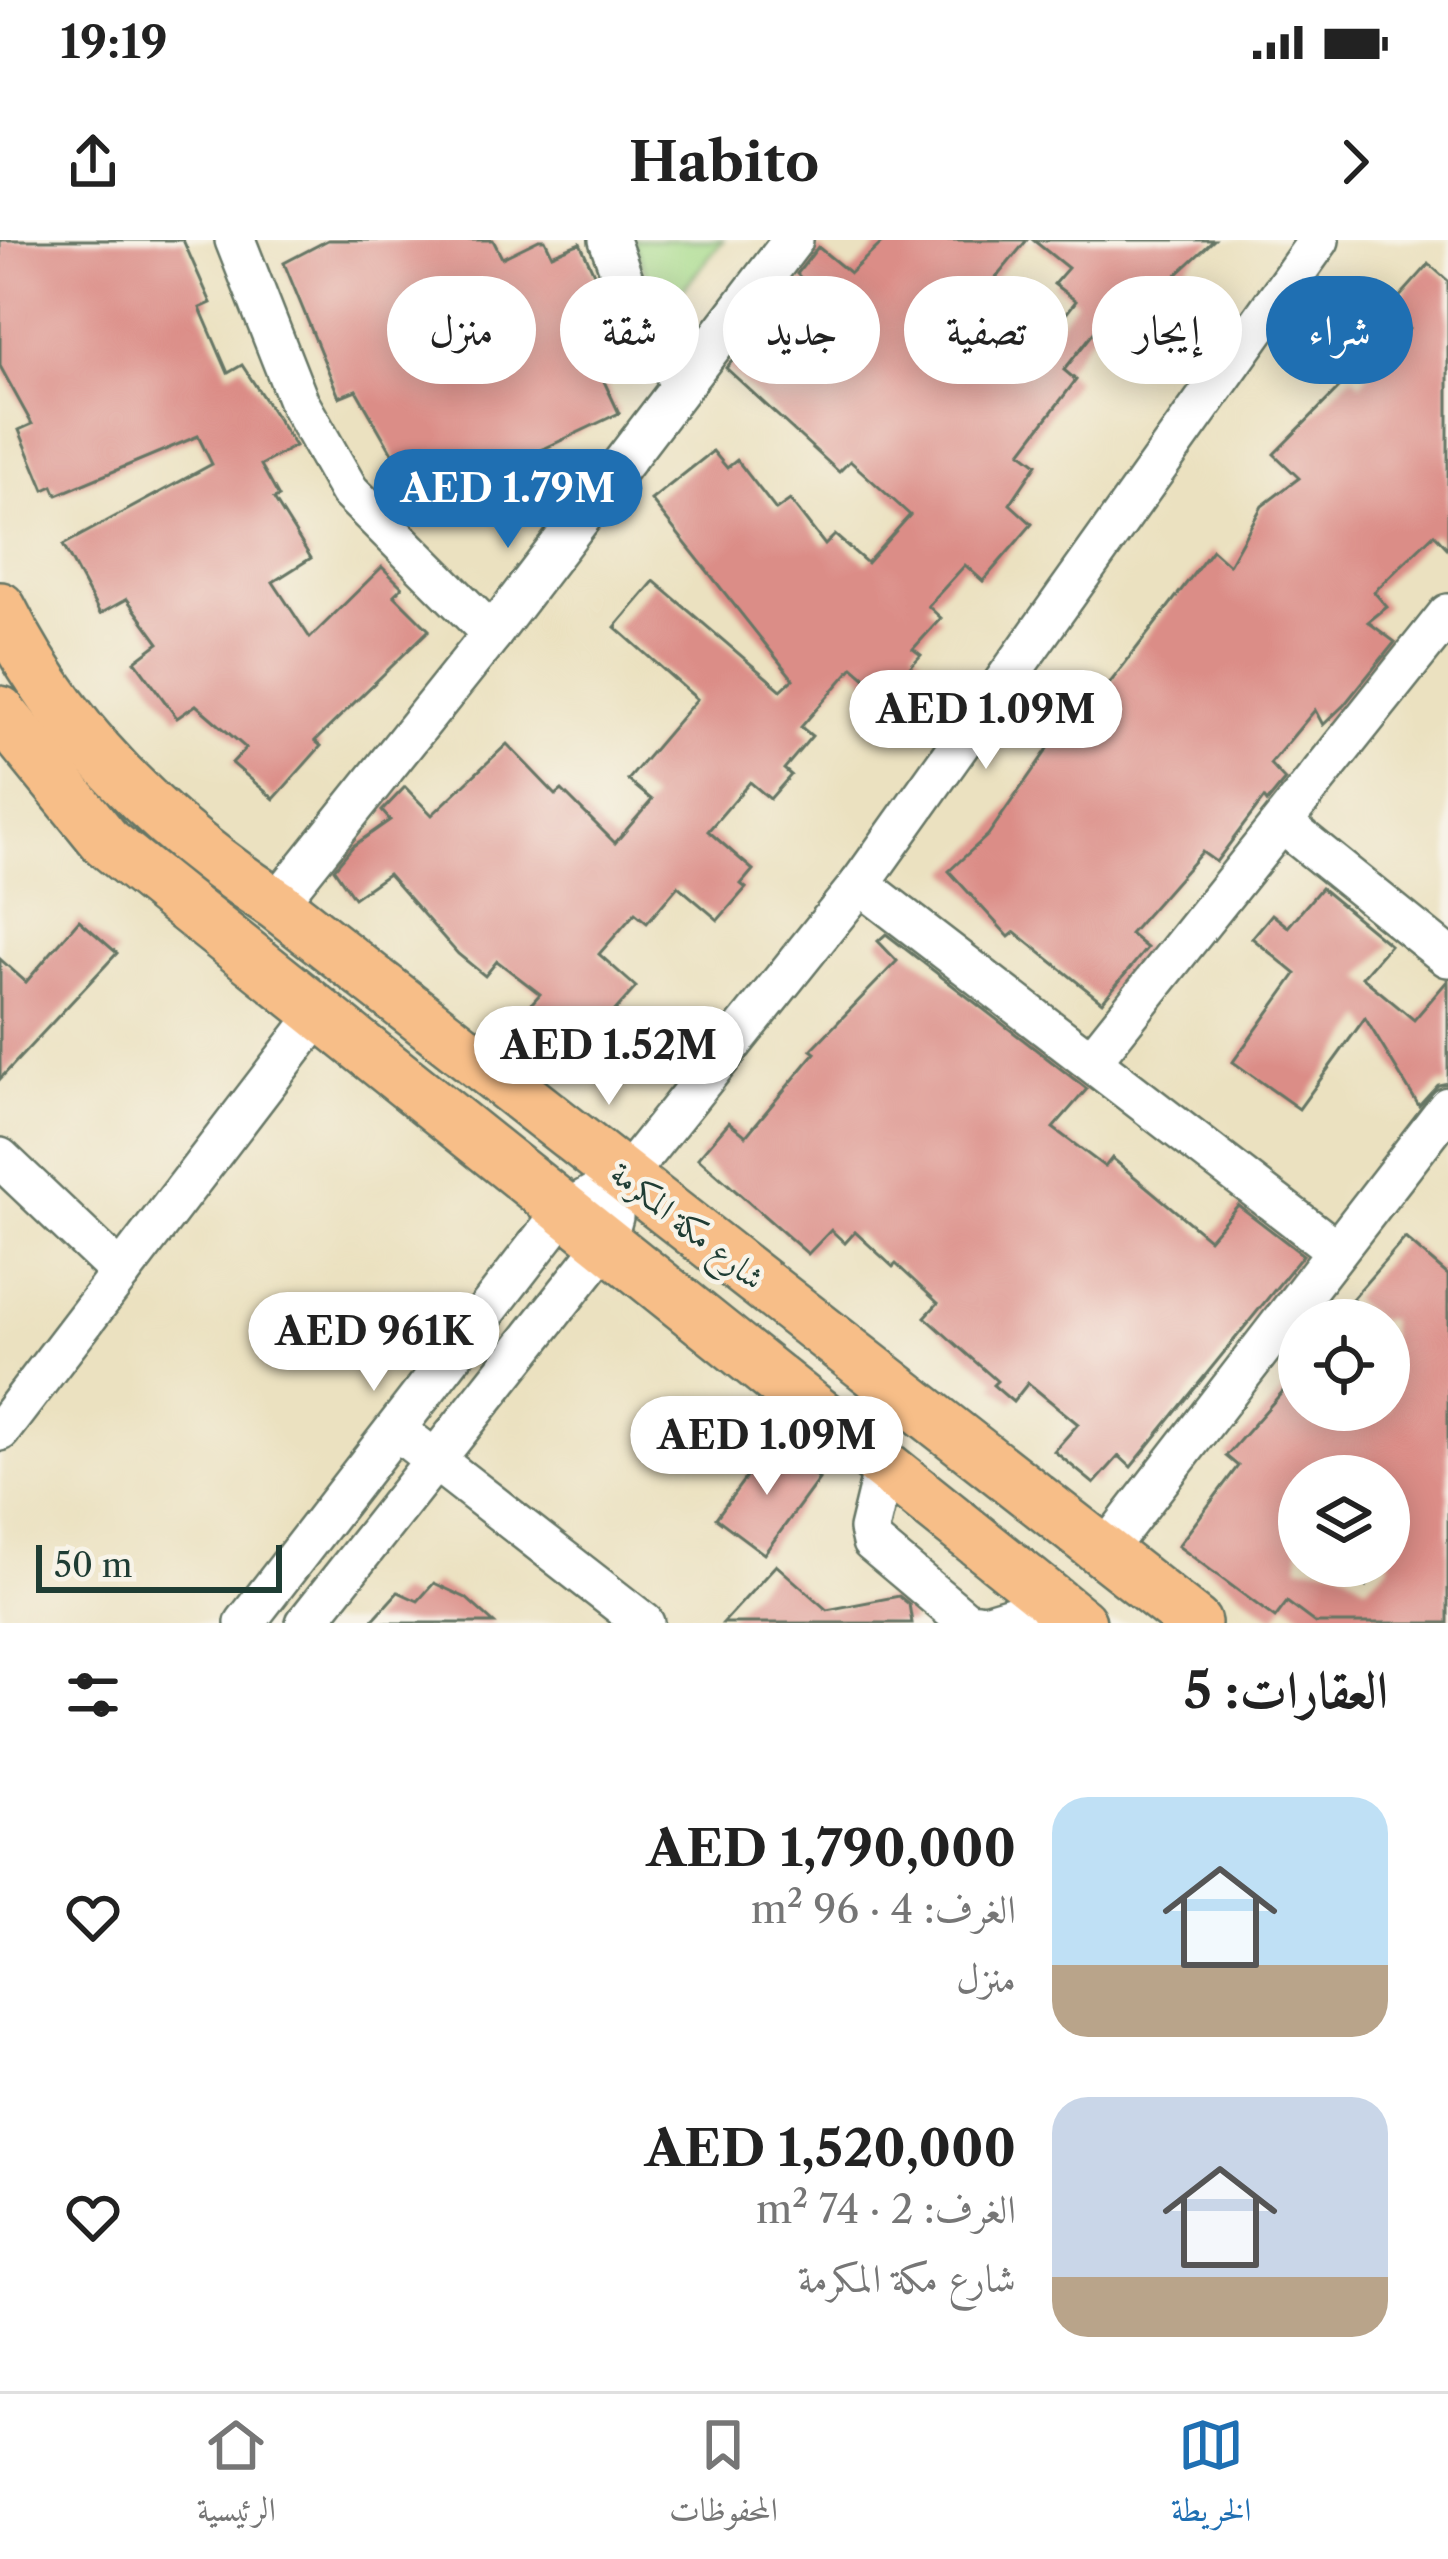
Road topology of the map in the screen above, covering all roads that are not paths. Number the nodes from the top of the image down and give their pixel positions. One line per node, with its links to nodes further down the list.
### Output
1 (236, 240): 10 (street)
2 (609, 240): 5 (street)
3 (793, 240): 6 (street)
4 (1319, 240): 13 (street)
5 (622, 276)
6 (699, 361)
7 (681, 384): 10 (street)
8 (0, 608): 14 (main road, شارع مكة المكرمة)
9 (1447, 618): 12 (street)
10 (492, 634): 14 (street)
11 (0, 712): 16 (main road, شارع مكة المكرمة)
12 (1283, 824): 15 (street); 17 (street)
13 (860, 884): 17 (street); 20 (street)
14 (276, 904): 20 (main road, شارع مكة المكرمة)
15 (1448, 957)
16 (319, 1014): 21 (main road, شارع مكة المكرمة); 24 (street)
17 (1091, 1061): 23 (street)
18 (1448, 1107): 23 (street)
19 (0, 1158): 24 (street)
20 (626, 1176): 21 (street); 22 (street); 29 (main road, شارع مكة المكرمة)
21 (563, 1212): 22 (main road, شارع مكة المكرمة); 25 (street)
22 (605, 1244): 27 (street); 28 (main road, شارع مكة المكرمة)
23 (1336, 1250): 29 (street)
24 (121, 1273): 26 (street)
25 (394, 1429): 27 (street); 32 (street)
26 (0, 1431)
27 (434, 1459): 31 (street); 33 (street)
28 (884, 1467): 30 (main road, شارع مكة المكرمة); 34 (street)
29 (1104, 1552): 36 (main road, شارع مكة المكرمة)
30 (1069, 1617): 35 (street)
31 (642, 1622)
32 (244, 1623)
33 (306, 1623)
34 (977, 1623)
35 (988, 1623)
36 (1196, 1623)

